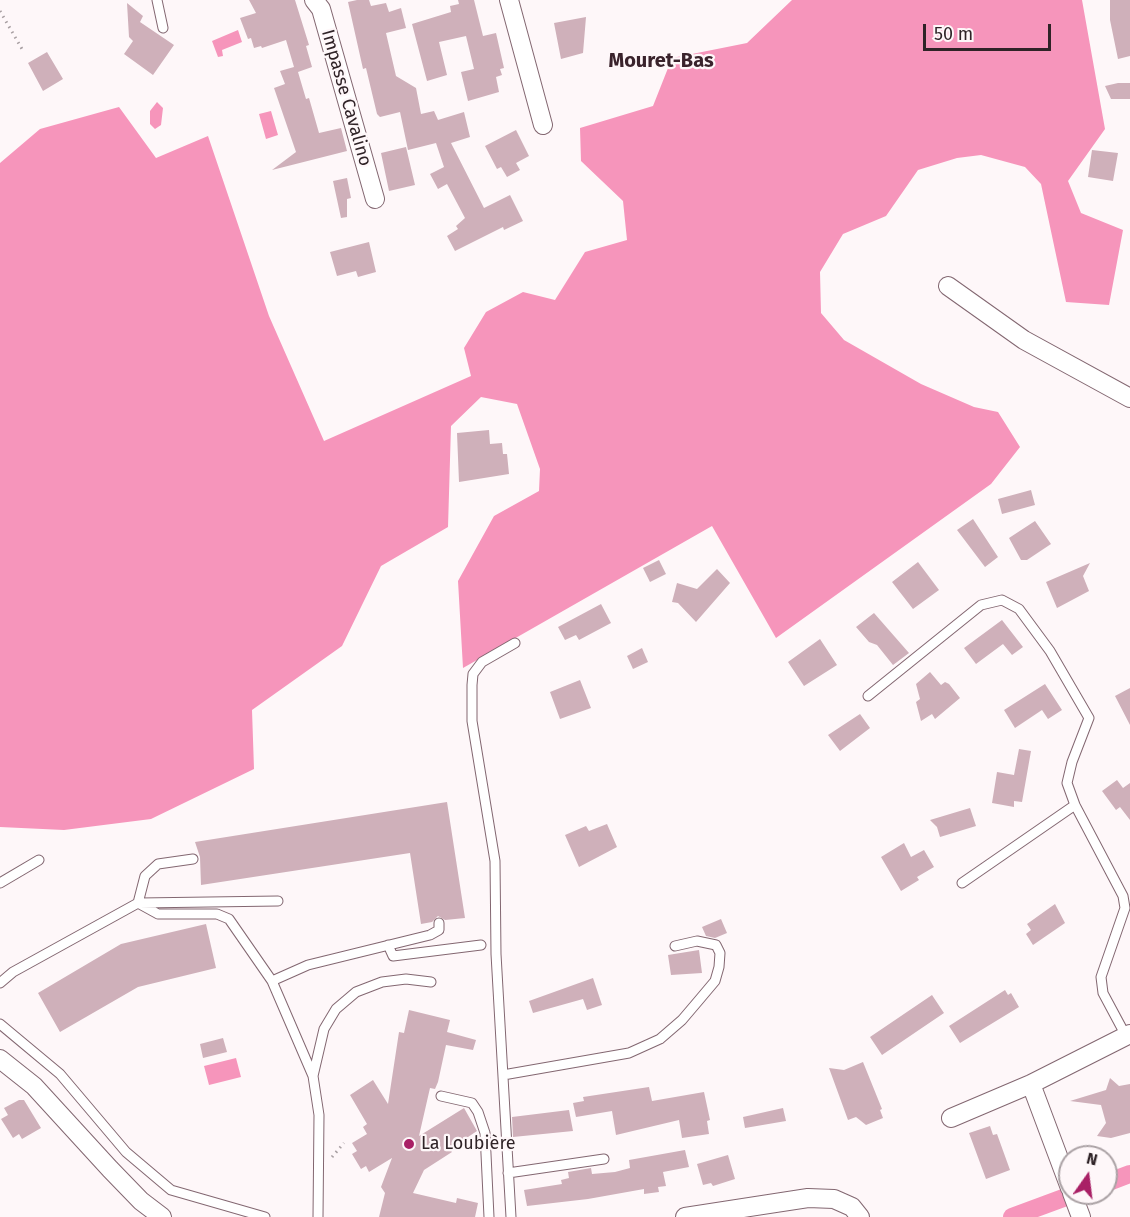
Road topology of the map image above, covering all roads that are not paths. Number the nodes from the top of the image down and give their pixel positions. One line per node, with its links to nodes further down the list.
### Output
1 (157, 0): 4 (lane)
2 (314, 0): 6 (street, Impasse Cavalino)
3 (509, 0): 5 (street)
4 (164, 28)
5 (543, 125)
6 (375, 199)
7 (948, 286): 8 (street)
8 (1130, 398)
9 (515, 643): 28 (lane)
10 (868, 696): 11 (lane)
11 (1075, 806): 15 (lane); 26 (lane)
12 (194, 859): 17 (lane)
13 (39, 860): 14 (lane)
14 (0, 883)
15 (962, 883)
16 (278, 901): 17 (lane)
17 (138, 903): 22 (lane); 24 (lane)
18 (439, 924): 19 (lane)
19 (388, 945): 20 (lane); 22 (lane)
20 (481, 945)
21 (675, 946): 28 (lane)
22 (272, 981): 29 (lane)
23 (431, 982): 29 (lane)
24 (0, 983)
25 (0, 1024): 37 (lane)
26 (1128, 1035): 30 (street)
27 (0, 1059): 36 (street)
28 (503, 1075): 35 (lane)
29 (313, 1076): 38 (lane)
30 (1031, 1084): 32 (street); 33 (street)
31 (441, 1096): 39 (lane)
32 (951, 1118)
33 (1058, 1155)
34 (604, 1159): 35 (lane)
35 (508, 1178): 40 (lane)
36 (162, 1217)
37 (265, 1217)
38 (318, 1217)
39 (489, 1217)
40 (511, 1217)
41 (685, 1217): 42 (street)
42 (860, 1217)

